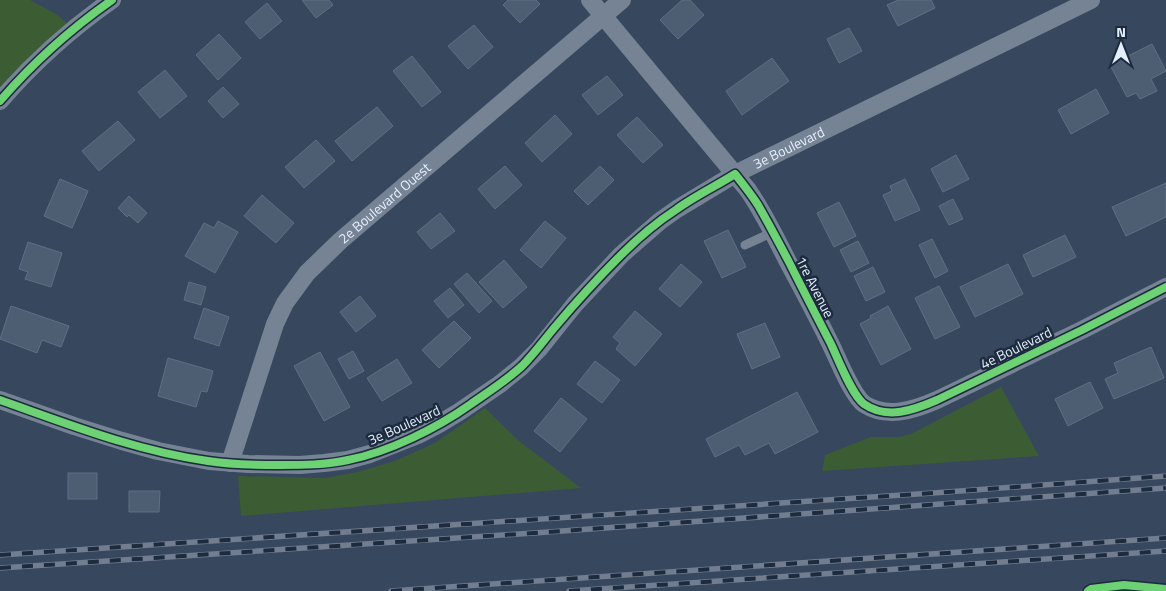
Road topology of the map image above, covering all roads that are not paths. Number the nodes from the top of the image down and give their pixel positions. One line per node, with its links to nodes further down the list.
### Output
1 (112, 0): 6 (street)
2 (590, 0): 5 (street, 1re Avenue)
3 (622, 0): 5 (street, 2e Boulevard Ouest)
4 (1091, 0): 7 (street, 3e Boulevard)
5 (604, 16): 7 (street, 1re Avenue); 13 (street, 2e Boulevard Ouest)
6 (0, 102)
7 (735, 174): 8 (street, 1re Avenue); 13 (street, 3e Boulevard)
8 (773, 232): 9 (lane); 12 (street, 1re Avenue)
9 (745, 245)
10 (1166, 287): 12 (street, 4e Boulevard)
11 (0, 400): 13 (street, 3e Boulevard)
12 (873, 408)
13 (230, 463)

